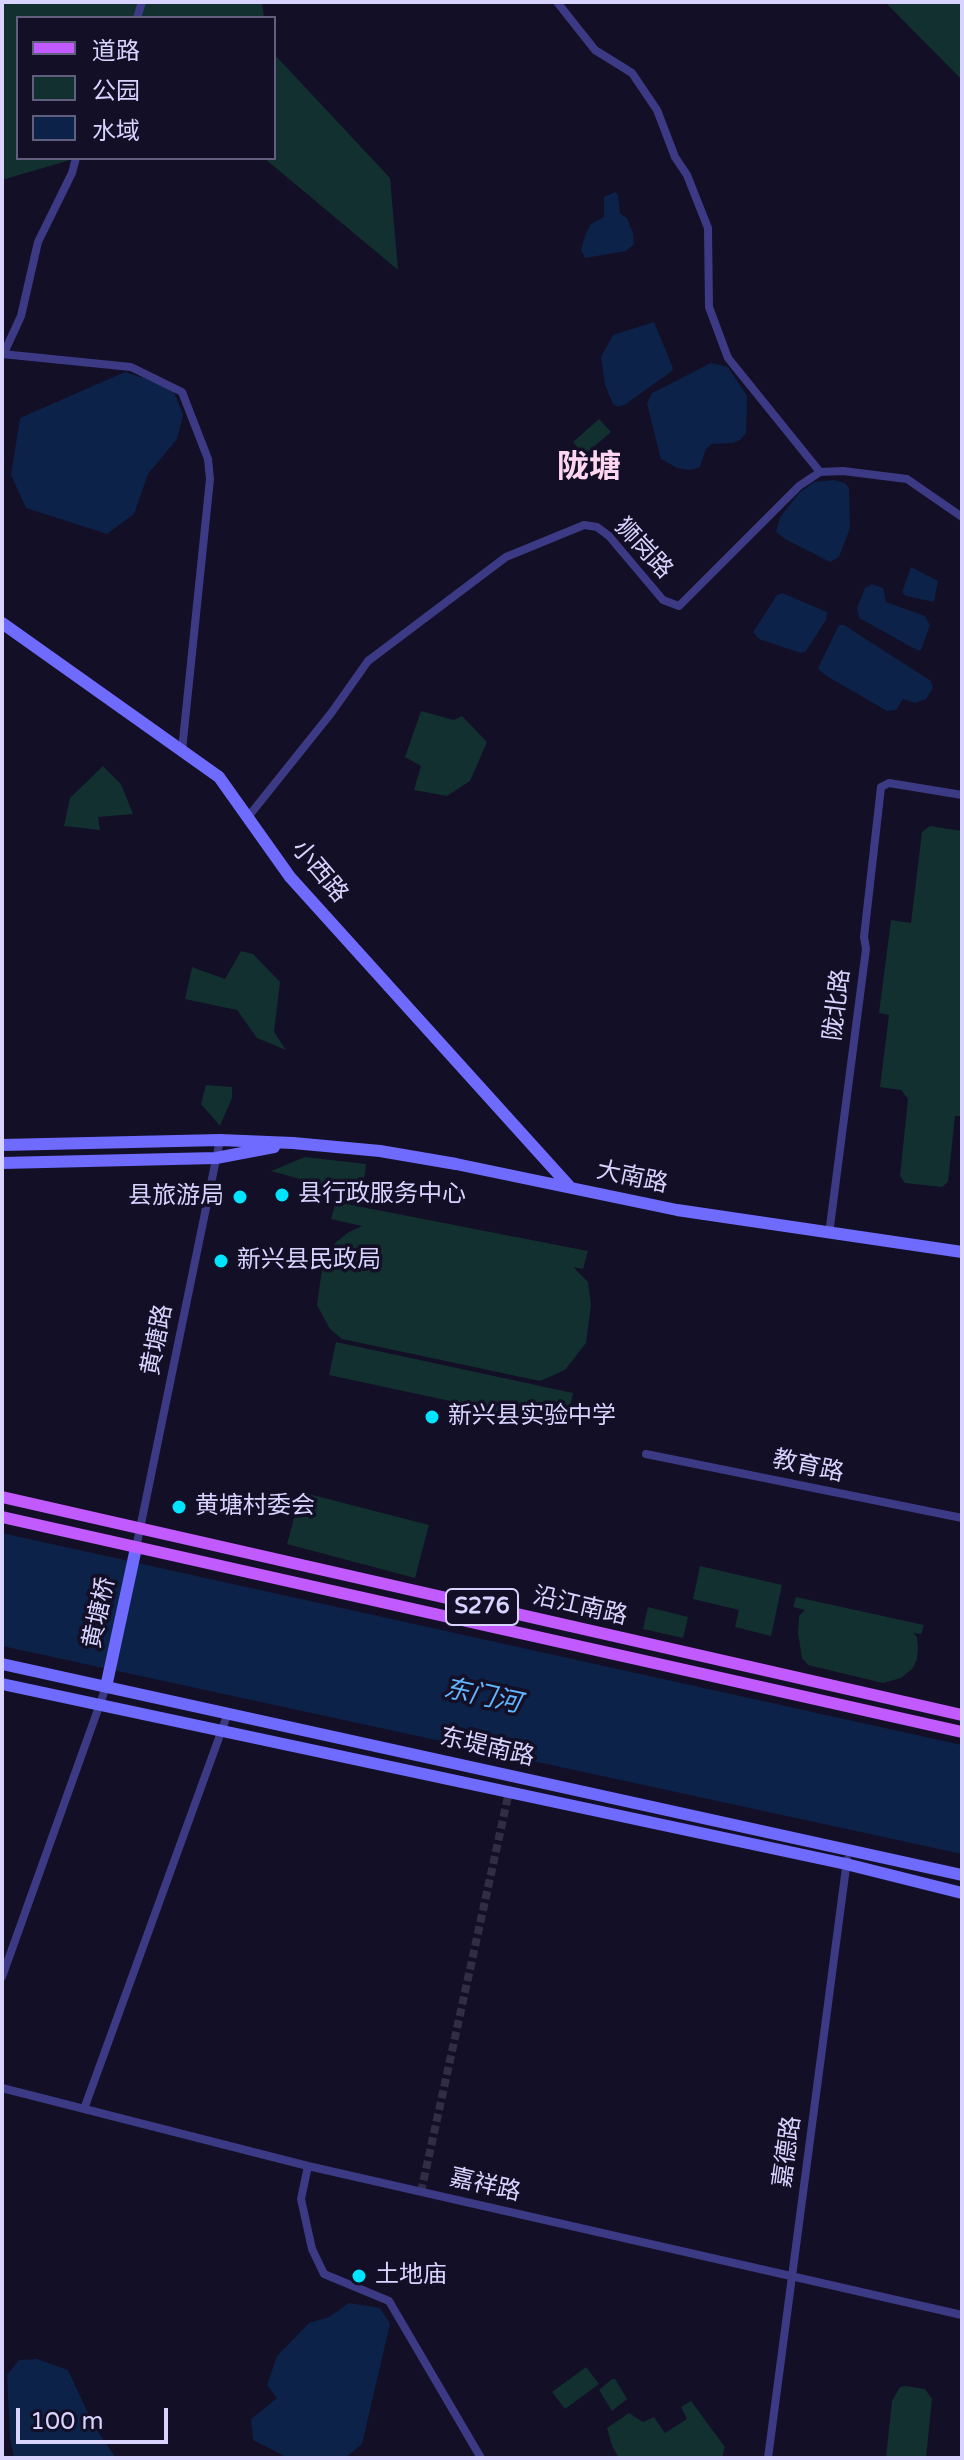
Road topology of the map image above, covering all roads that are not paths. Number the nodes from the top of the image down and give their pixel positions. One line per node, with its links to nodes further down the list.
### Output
1 (557, 2): 4 (street)
2 (75, 160): 3 (street)
3 (3, 353): 7 (street)
4 (820, 472): 5 (street); 9 (street, 狮岗路)
5 (962, 517)
6 (2, 623): 7 (main road, 小西路)
7 (182, 750): 9 (main road, 小西路)
8 (962, 795): 16 (street, 陇北路)
9 (248, 817): 15 (main road, 小西路)
10 (220, 1140): 11 (main road, 大南路); 12 (main road, 大南路); 13 (street, 黄塘路)
11 (293, 1143): 13 (main road, 大南路); 15 (main road, 大南路)
12 (2, 1145)
13 (216, 1158): 14 (main road, 大南路); 22 (street, 黄塘路)
14 (2, 1163)
15 (570, 1187): 16 (main road, 大南路)
16 (829, 1234): 17 (main road, 大南路)
17 (962, 1252)
18 (646, 1454): 21 (street, 教育路)
19 (2, 1497): 22 (main road, 沿江南路 / S276)
20 (2, 1517): 23 (main road, 沿江南路 / S276)
21 (962, 1518)
22 (141, 1528): 23 (street, 黄塘路); 29 (main road, 沿江南路 / S276)
23 (136, 1548): 26 (main road, 黄塘桥); 31 (main road, 沿江南路 / S276)
24 (2, 1664): 26 (main road, 东堤南路)
25 (2, 1684): 27 (main road, 东堤南路)
26 (106, 1687): 27 (street); 28 (main road, 东堤南路)
27 (100, 1704): 30 (main road, 东堤南路); 35 (street)
28 (228, 1713): 30 (street); 32 (main road, 东堤南路)
29 (962, 1715)
30 (222, 1731): 32 (main road, 东堤南路); 37 (street)
31 (962, 1732)
32 (847, 1858): 33 (main road, 东堤南路); 34 (main road, 东堤南路); 39 (street, 嘉德路)
33 (962, 1875)
34 (962, 1893)
35 (2, 1977)
36 (2, 2088): 37 (street, 嘉祥路)
37 (84, 2109): 38 (street, 嘉祥路)
38 (308, 2166): 39 (street, 嘉祥路); 41 (street)
39 (792, 2277): 40 (street, 嘉祥路); 42 (street, 嘉德路)
40 (962, 2315)
41 (481, 2458)
42 (768, 2458)

